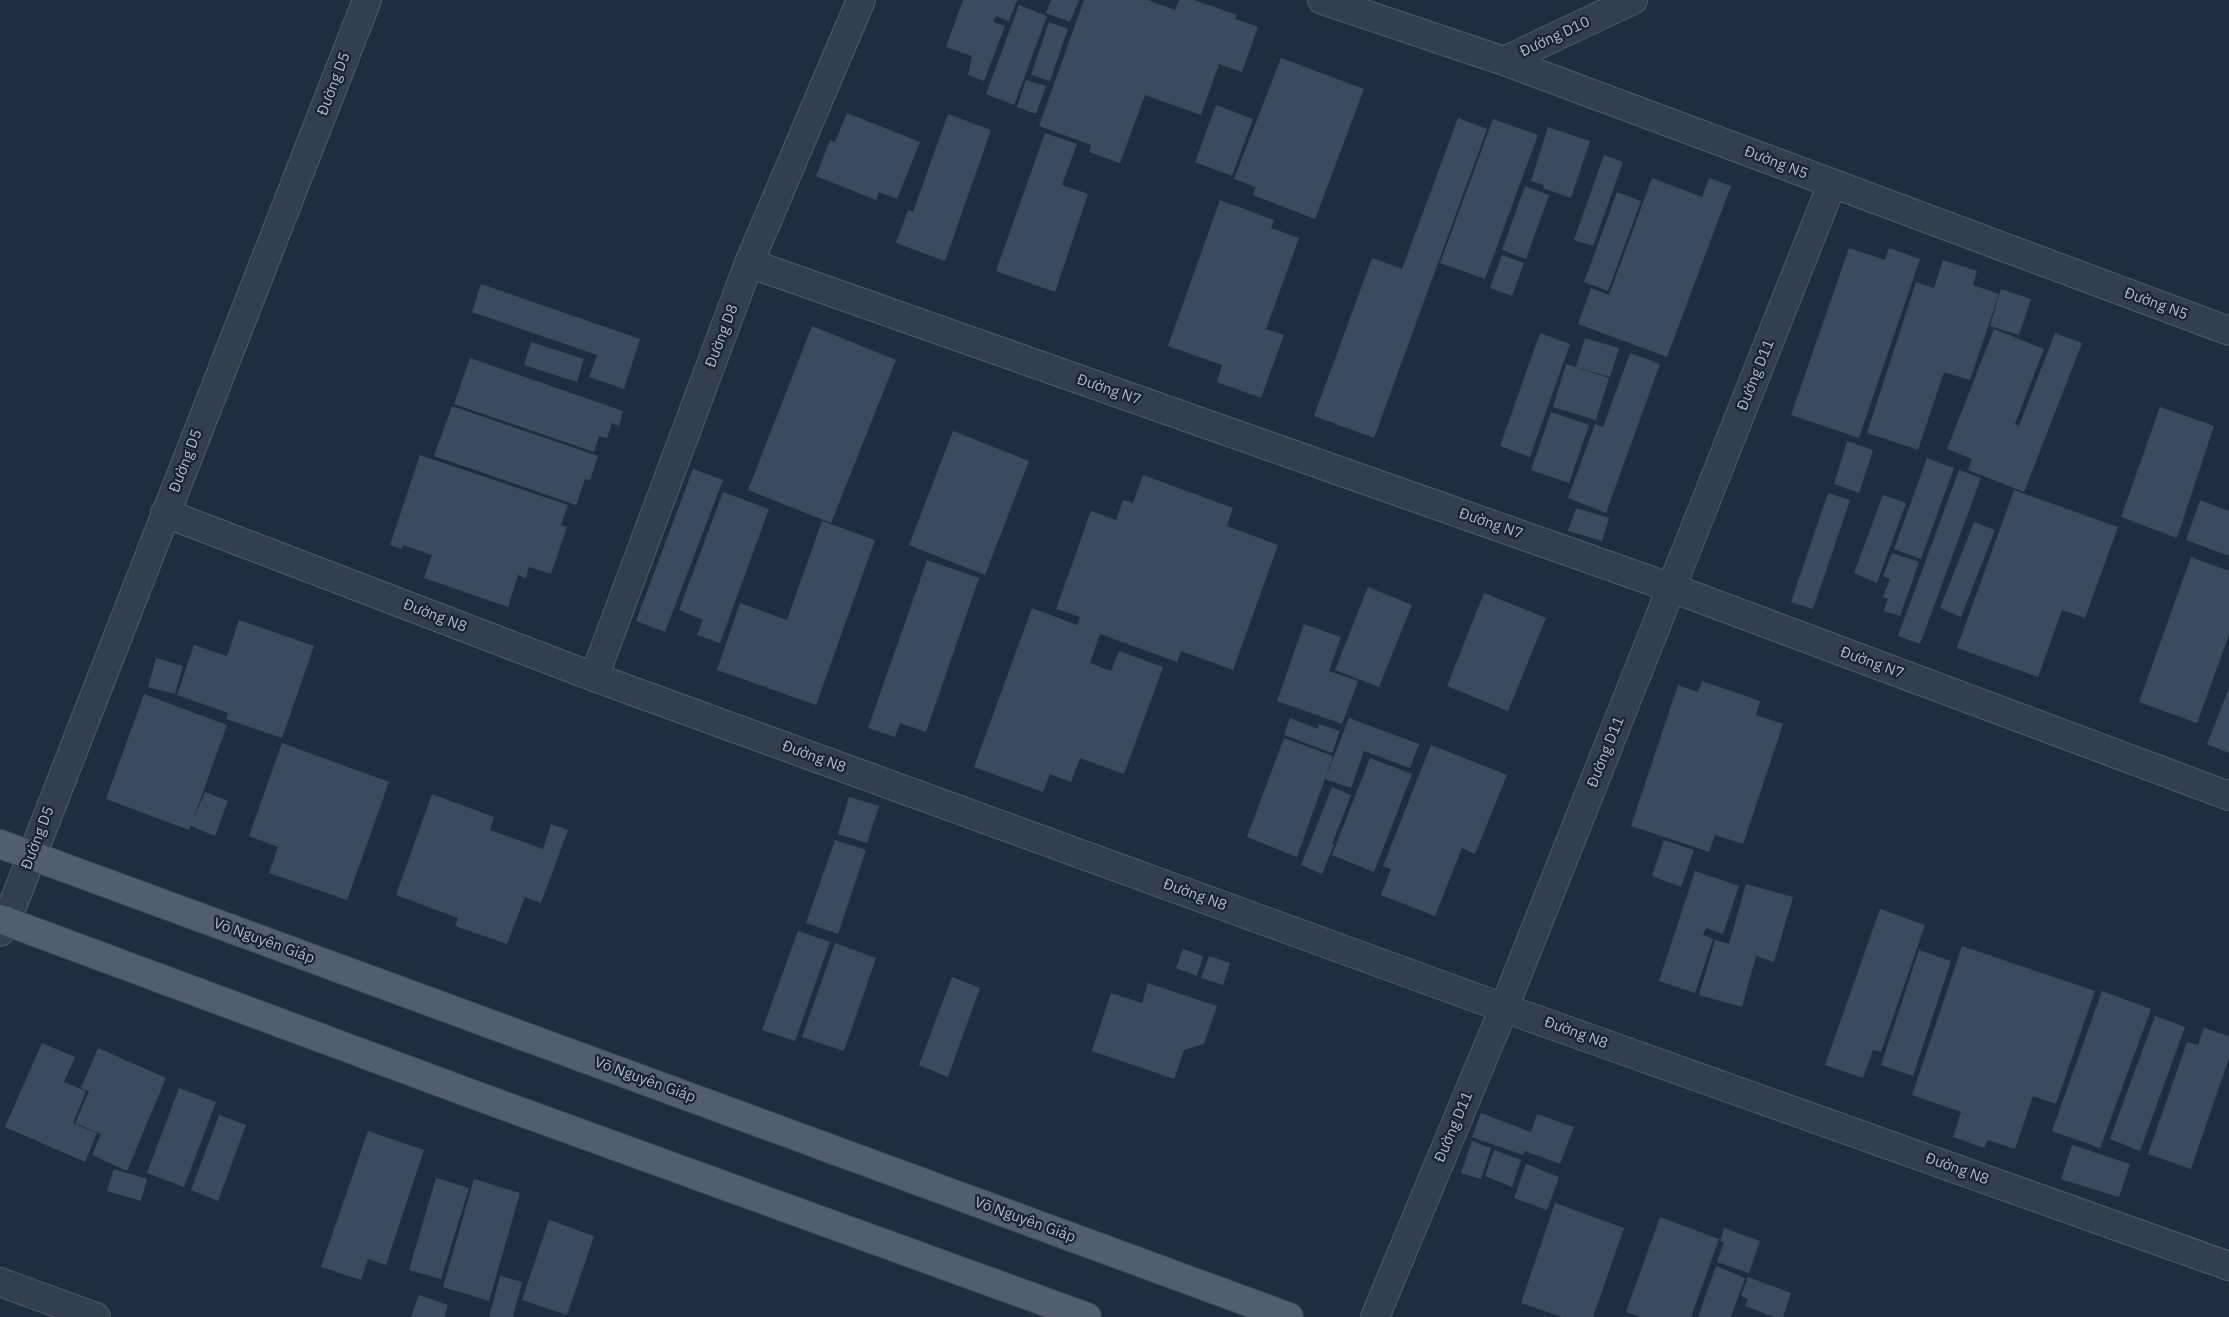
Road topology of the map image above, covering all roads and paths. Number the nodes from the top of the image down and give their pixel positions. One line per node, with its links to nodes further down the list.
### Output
1 (367, 0): 9 (street, Đường D5)
2 (861, 0): 7 (street, Đường D8)
3 (1322, 0): 5 (street, Đường N5)
4 (1633, 0): 5 (street, Đường D10)
5 (1504, 61): 6 (street, Đường N5)
6 (1832, 184): 8 (street, Đường N5); 10 (street, Đường D11)
7 (750, 263): 10 (street, Đường N7); 11 (street, Đường D8)
8 (2229, 331)
9 (165, 513): 11 (street, Đường N8); 14 (street, Đường D5)
10 (1672, 588): 12 (street, Đường N7); 16 (street, Đường D11)
11 (594, 677): 16 (street, Đường N8)
12 (2229, 796)
13 (0, 844): 14 (main road, Võ Nguyên Giáp)
14 (31, 855): 15 (street, Đường D5); 21 (main road, Võ Nguyên Giáp)
15 (2, 924): 20 (main road)
16 (1504, 1008): 17 (street, Đường N8); 22 (street, Đường D11)
17 (2229, 1266)
18 (0, 1282): 19 (street)
19 (96, 1317)
20 (1087, 1317)
21 (1289, 1317)
22 (1375, 1317)

